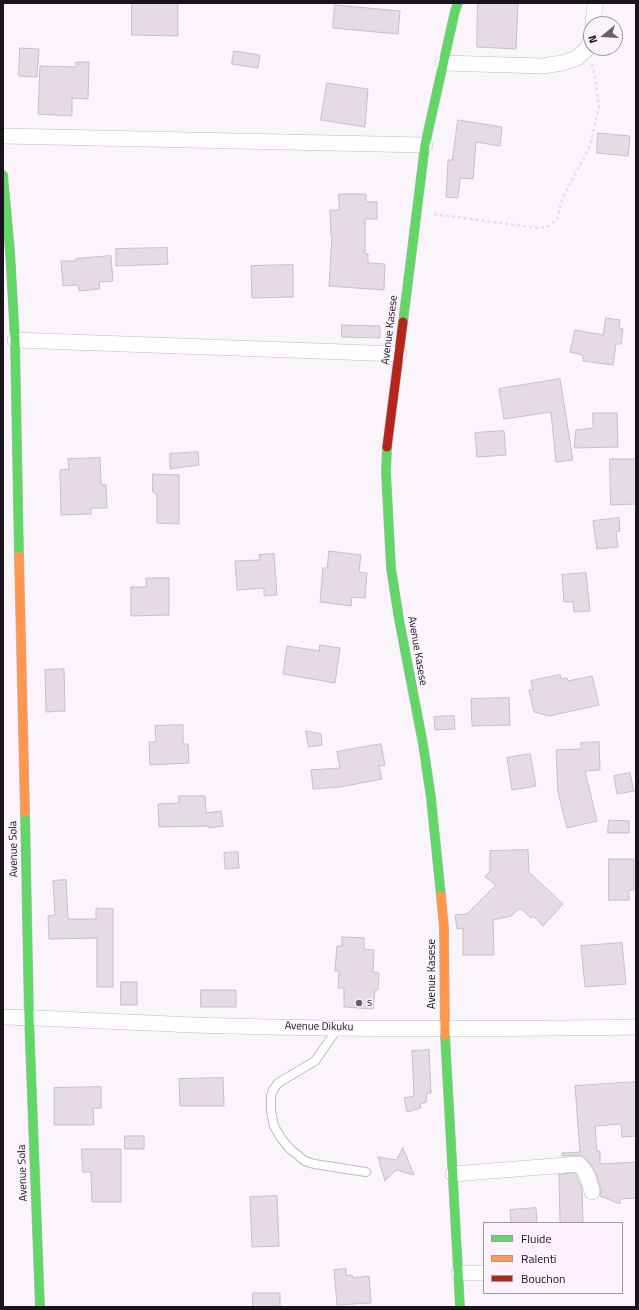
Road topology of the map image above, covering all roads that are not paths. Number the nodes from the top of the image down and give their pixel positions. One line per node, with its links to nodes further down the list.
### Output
1 (458, 3): 5 (street, Avenue Kasese)
2 (595, 3): 3 (street)
3 (594, 16)
4 (583, 51): 5 (street)
5 (443, 63): 7 (street, Avenue Kasese)
6 (3, 136): 7 (street)
7 (425, 145): 10 (street, Avenue Kasese)
8 (3, 175): 9 (street, Avenue Sola)
9 (14, 340): 10 (street); 12 (street, Avenue Sola)
10 (400, 354): 15 (street, Avenue Kasese)
11 (3, 1017): 12 (street, Avenue Dikuku)
12 (29, 1017): 14 (street, Avenue Dikuku); 21 (street, Avenue Sola)
13 (636, 1027): 15 (street, Avenue Dikuku)
14 (338, 1028): 15 (street, Avenue Dikuku); 16 (lane)
15 (445, 1029): 17 (street, Avenue Kasese)
16 (366, 1172)
17 (453, 1174): 18 (street); 19 (street, Avenue Kasese)
18 (592, 1192)
19 (459, 1273): 20 (street); 22 (street, Avenue Kasese)
20 (483, 1273)
21 (40, 1307)
22 (460, 1307)

